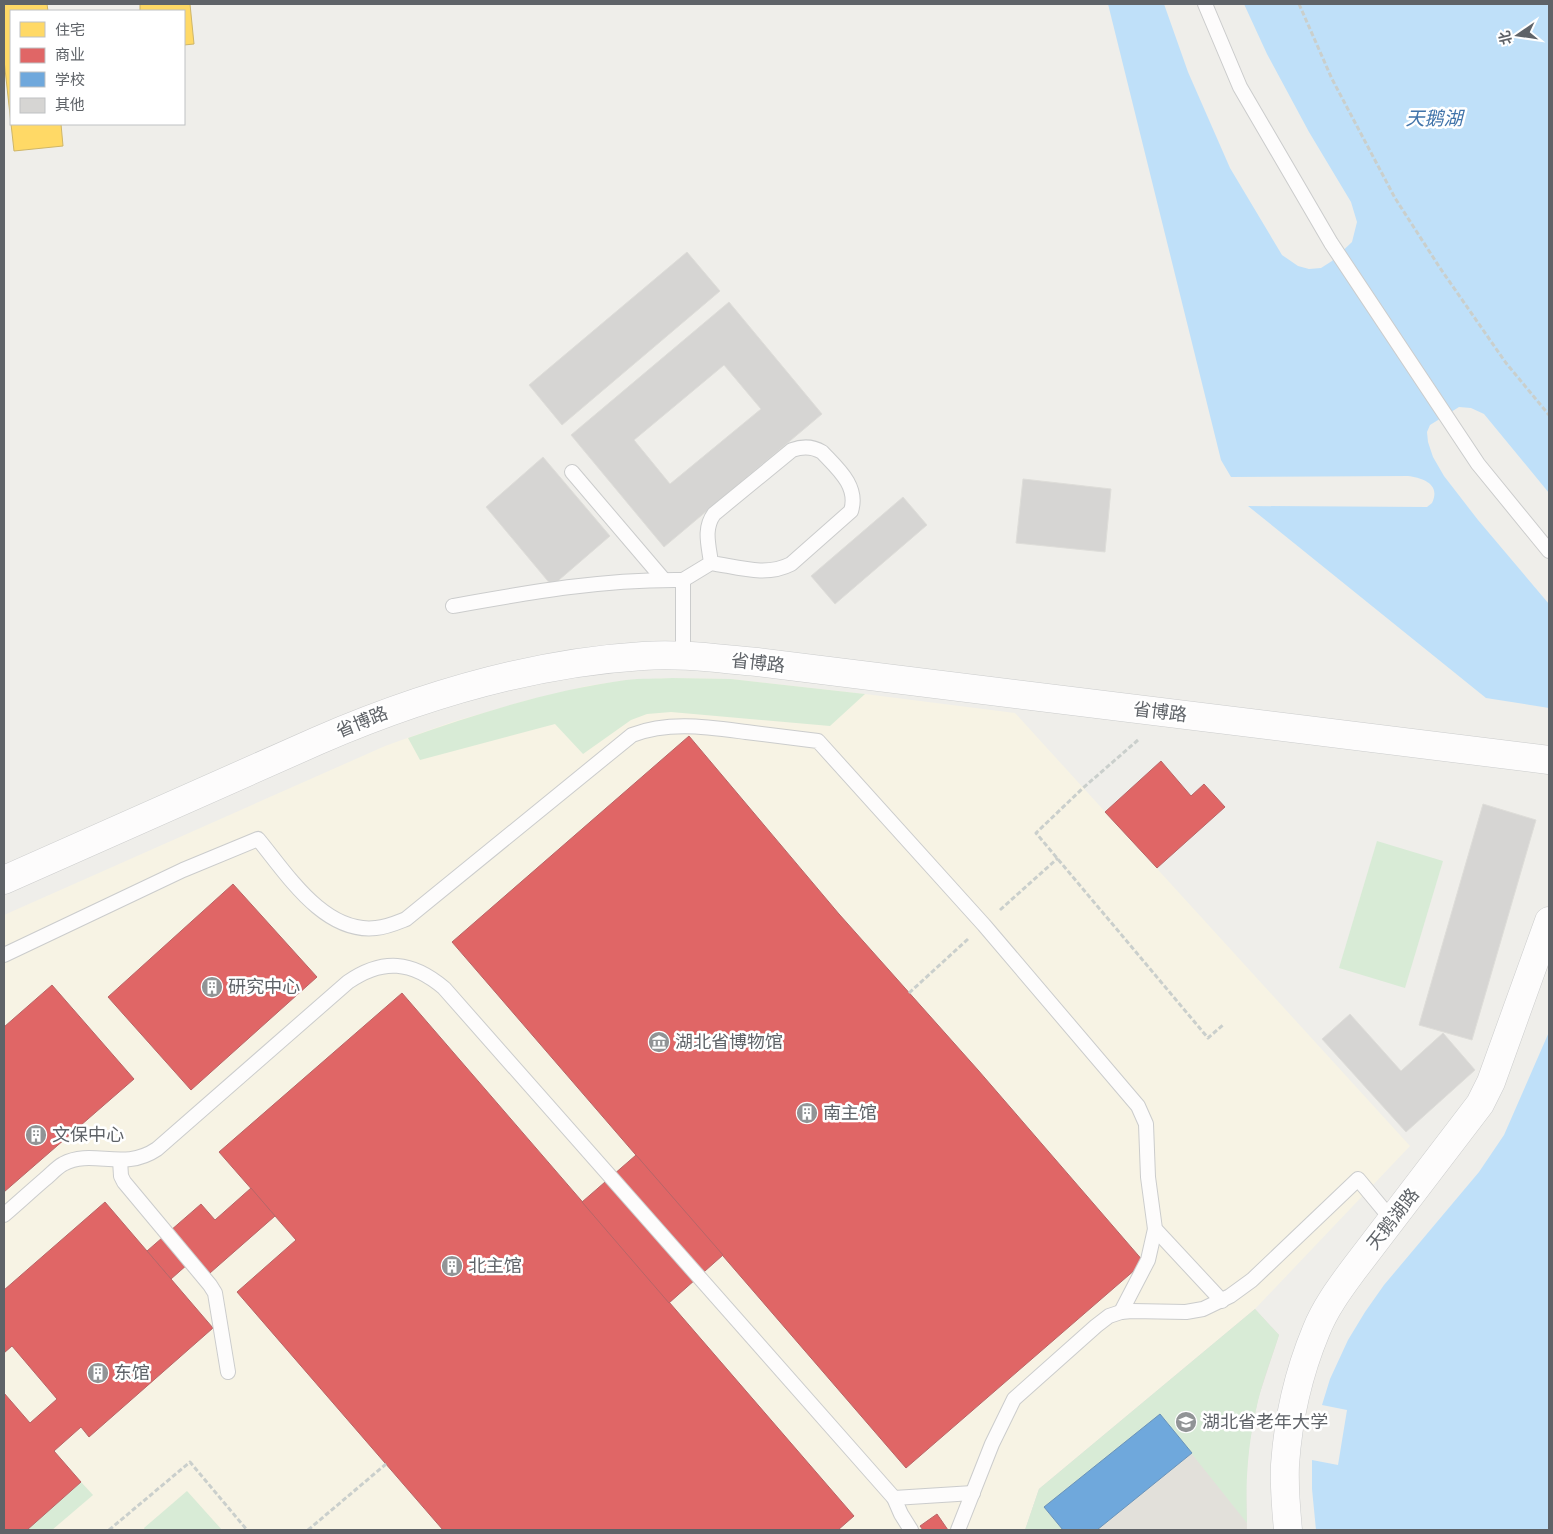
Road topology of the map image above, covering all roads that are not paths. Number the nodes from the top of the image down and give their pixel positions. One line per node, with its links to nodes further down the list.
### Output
1 (1205, 4): 3 (lane)
2 (572, 472): 5 (lane)
3 (1549, 551)
4 (711, 563): 4 (lane); 6 (lane)
5 (664, 580): 6 (lane); 7 (lane)
6 (684, 580): 8 (lane)
7 (453, 606)
8 (683, 656): 9 (street, 省博路); 10 (street, 省博路)
9 (1549, 760)
10 (4, 880)
11 (1549, 921): 15 (street, 天鹅湖路)
12 (4, 955): 16 (lane)
13 (120, 1160): 14 (lane); 19 (lane); 21 (lane)
14 (4, 1215)
15 (1392, 1220): 17 (lane); 24 (street, 天鹅湖路)
16 (1156, 1229): 17 (lane); 18 (lane)
17 (1222, 1301): 18 (lane)
18 (1121, 1312): 20 (lane)
19 (228, 1372)
20 (973, 1492): 21 (lane); 23 (lane)
21 (894, 1498): 22 (lane)
22 (910, 1530)
23 (958, 1530)
24 (1288, 1530)

